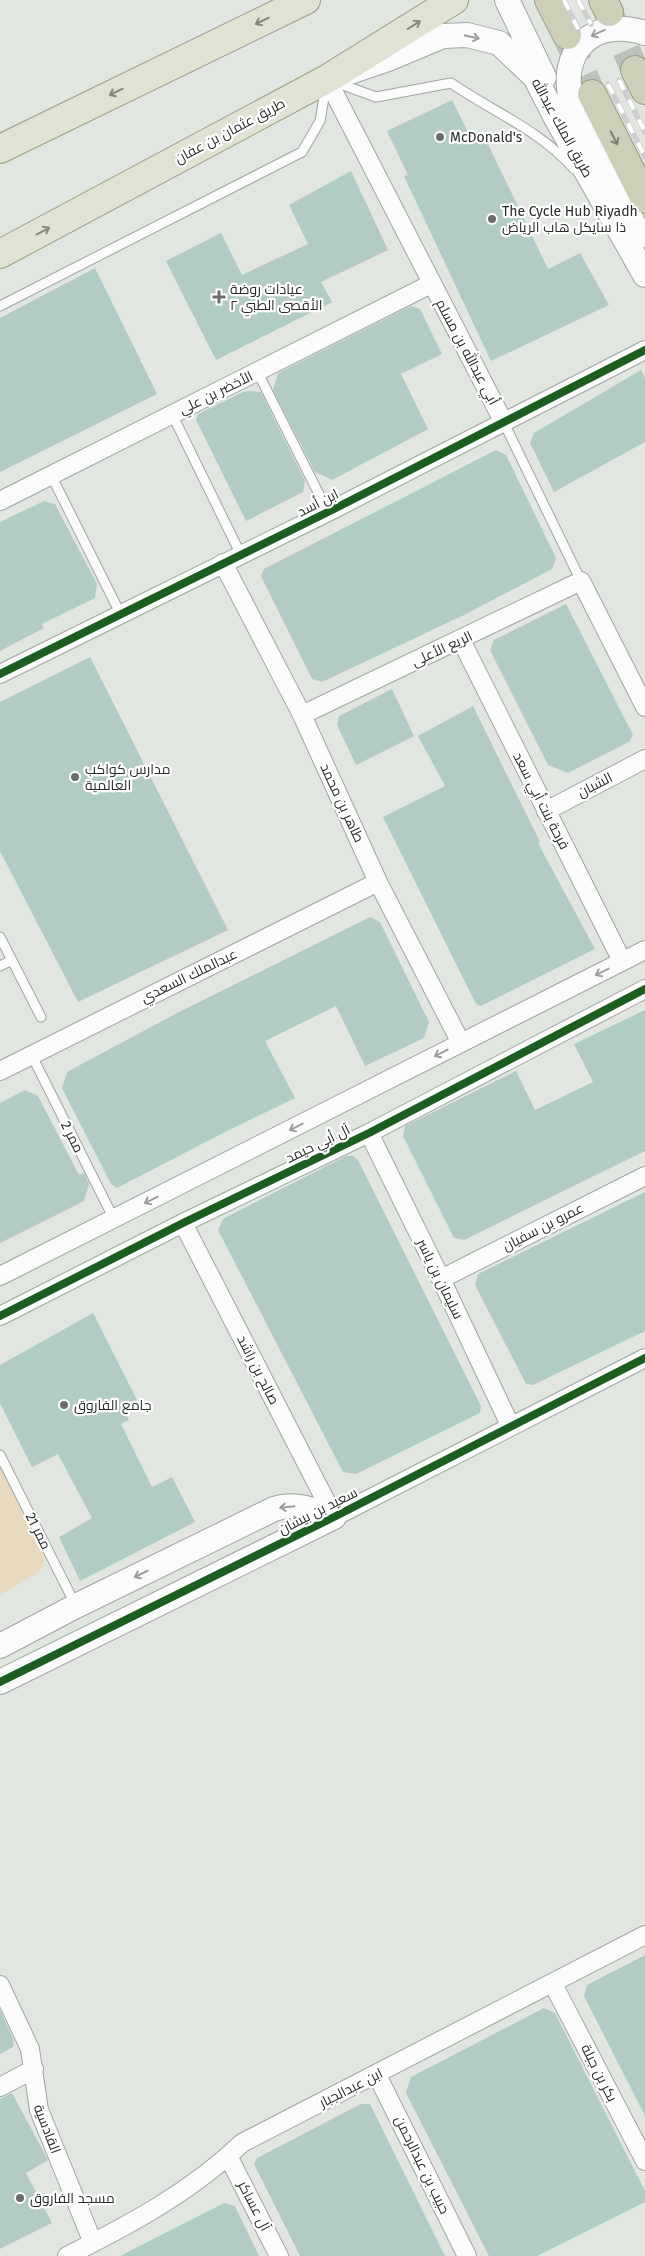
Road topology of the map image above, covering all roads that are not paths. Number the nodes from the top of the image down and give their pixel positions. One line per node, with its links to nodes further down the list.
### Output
1 (305, 0): 9 (main road, one-way to 9)
2 (454, 0): 7 (main road, طريق عثمان بن عفان, one-way to 2)
3 (507, 0): 14 (main road)
4 (549, 0): 6 (highway)
5 (645, 33): 12 (main road, one-way to 12)
6 (567, 35)
7 (327, 79): 11 (lane); 11 (main road, طريق الملك عبدالله, one-way to 11); 13 (main road, طريق عثمان بن عفان, one-way to 7); 15 (street, أبي عبدالله بن مسلم); 16 (lane)
8 (592, 94): 10 (highway, one-way to 10)
9 (0, 149)
10 (645, 199)
11 (605, 206): 14 (main road, طريق الملك عبدالله)
12 (645, 246)
13 (0, 254)
14 (645, 275)
15 (431, 284): 18 (street, الأخضر بن علي); 20 (street, أبي عبدالله بن مسلم)
16 (0, 306)
17 (645, 350): 20 (street, ابن أسد)
18 (258, 373): 19 (street, الأخضر بن علي); 23 (lane)
19 (172, 414): 21 (street, الأخضر بن علي); 24 (lane)
20 (504, 423): 23 (street, ابن أسد); 26 (lane, أبي عبدالله بن مسلم)
21 (51, 475): 22 (street, الأخضر بن علي); 27 (lane)
22 (0, 501)
23 (328, 512): 24 (street, ابن أسد)
24 (241, 555): 25 (street, ابن أسد)
25 (223, 563): 27 (street, ابن أسد); 31 (street, طاهر بن محمد)
26 (581, 581): 28 (street, الريع الأعلى); 30 (street, أبي عبدالله بن مسلم)
27 (120, 614): 29 (street, ابن أسد)
28 (461, 640): 31 (street, الريع الأعلى); 33 (street, فرحة بنت أبي سعد)
29 (0, 674)
30 (645, 707)
31 (302, 715): 34 (street, طاهر بن محمد)
32 (645, 760): 33 (street, الشبان)
33 (546, 811): 38 (street, فرحة بنت أبي سعد)
34 (378, 882): 42 (street, طاهر بن محمد); 43 (street, عبدالملك السعدي)
35 (0, 937): 37 (lane)
36 (645, 950): 38 (street, آل أبي حيمد)
37 (12, 960): 39 (lane); 41 (lane)
38 (622, 961): 42 (street, آل أبي حيمد, one-way to 42)
39 (0, 966)
40 (645, 989): 45 (street, آل أبي حيمد)
41 (41, 1017)
42 (461, 1043): 47 (street, آل أبي حيمد, one-way to 47)
43 (31, 1054): 44 (street, عبدالملك السعدي); 47 (lane, ممر 2)
44 (0, 1071)
45 (368, 1133): 48 (street, آل أبي حيمد); 50 (street, سليمان بن ياسر)
46 (645, 1176): 50 (street, عمرو بن سفيان)
47 (114, 1219): 49 (street, آل أبي حيمد)
48 (183, 1223): 51 (street, آل أبي حيمد); 55 (street, صالح بن راشد)
49 (0, 1276)
50 (441, 1279): 53 (street, سليمان بن ياسر)
51 (0, 1316)
52 (645, 1358): 53 (street, سعيد بن بيشان)
53 (510, 1426): 55 (street, سعيد بن بيشان)
54 (0, 1455): 56 (lane, ممر 21)
55 (334, 1517): 56 (main road, سعيد بن بيشان, one-way to 56); 58 (main road, سعيد بن بيشان)
56 (76, 1606): 57 (main road, سعيد بن بيشان)
57 (0, 1646)
58 (0, 1682)
59 (645, 1935): 60 (street, ابن عبدالجبار)
60 (553, 1984): 63 (street, ابن عبدالجبار); 66 (street, بكر بن جبلة)
61 (0, 1985): 62 (street, القادسية)
62 (34, 2069): 64 (street); 67 (street, القادسية)
63 (376, 2074): 65 (street, ابن عبدالجبار); 70 (street, حبيب بن عبدالرحمن)
64 (0, 2087)
65 (228, 2156): 67 (street, ابن عبدالجبار); 69 (street, آل عساكر)
66 (645, 2161)
67 (93, 2243): 68 (street, ابن عبدالجبار)
68 (67, 2256)
69 (279, 2256)
70 (467, 2256)

